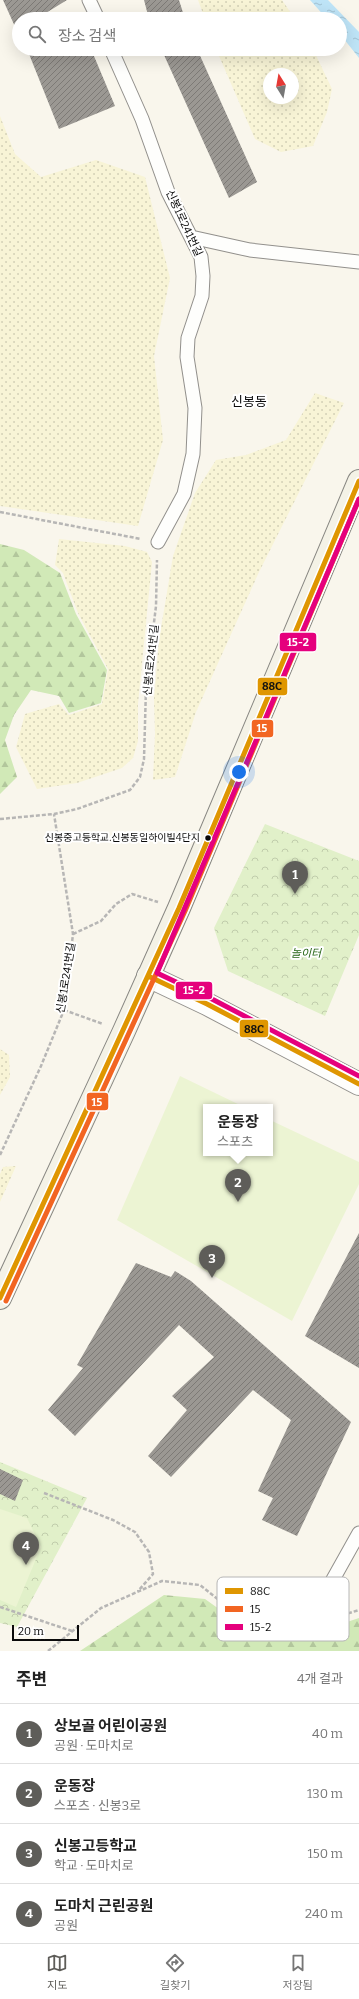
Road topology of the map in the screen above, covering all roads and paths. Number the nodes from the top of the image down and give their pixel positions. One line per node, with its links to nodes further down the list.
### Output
1 (89, 0): 2 (lane)
2 (95, 12)
3 (114, 56): 4 (lane, 신봉1로241번길)
4 (191, 237): 5 (lane); 8 (lane, 신봉1로241번길)
5 (359, 262)
6 (359, 481): 11 (main road)
7 (0, 512): 8 (path)
8 (158, 542): 9 (path, 신봉1로241번길)
9 (54, 814): 10 (path, 신봉1로241번길); 12 (path, 신봉1로241번길)
10 (0, 819)
11 (179, 908): 12 (path); 13 (main road)
12 (73, 934): 14 (path, 신봉1로241번길)
13 (148, 976): 15 (main road); 16 (street)
14 (64, 1010): 15 (path); 17 (path, 신봉1로241번길)
15 (124, 1031): 18 (main road)
16 (359, 1084)
17 (0, 1155)
18 (0, 1298)
19 (44, 1493): 22 (path)
20 (359, 1533): 21 (lane)
21 (335, 1577)
22 (136, 1593): 23 (path); 27 (path)
23 (217, 1598)
24 (0, 1607): 27 (path)
25 (359, 1610): 26 (path)
26 (349, 1613)
27 (72, 1631): 28 (path)
28 (48, 1651)

